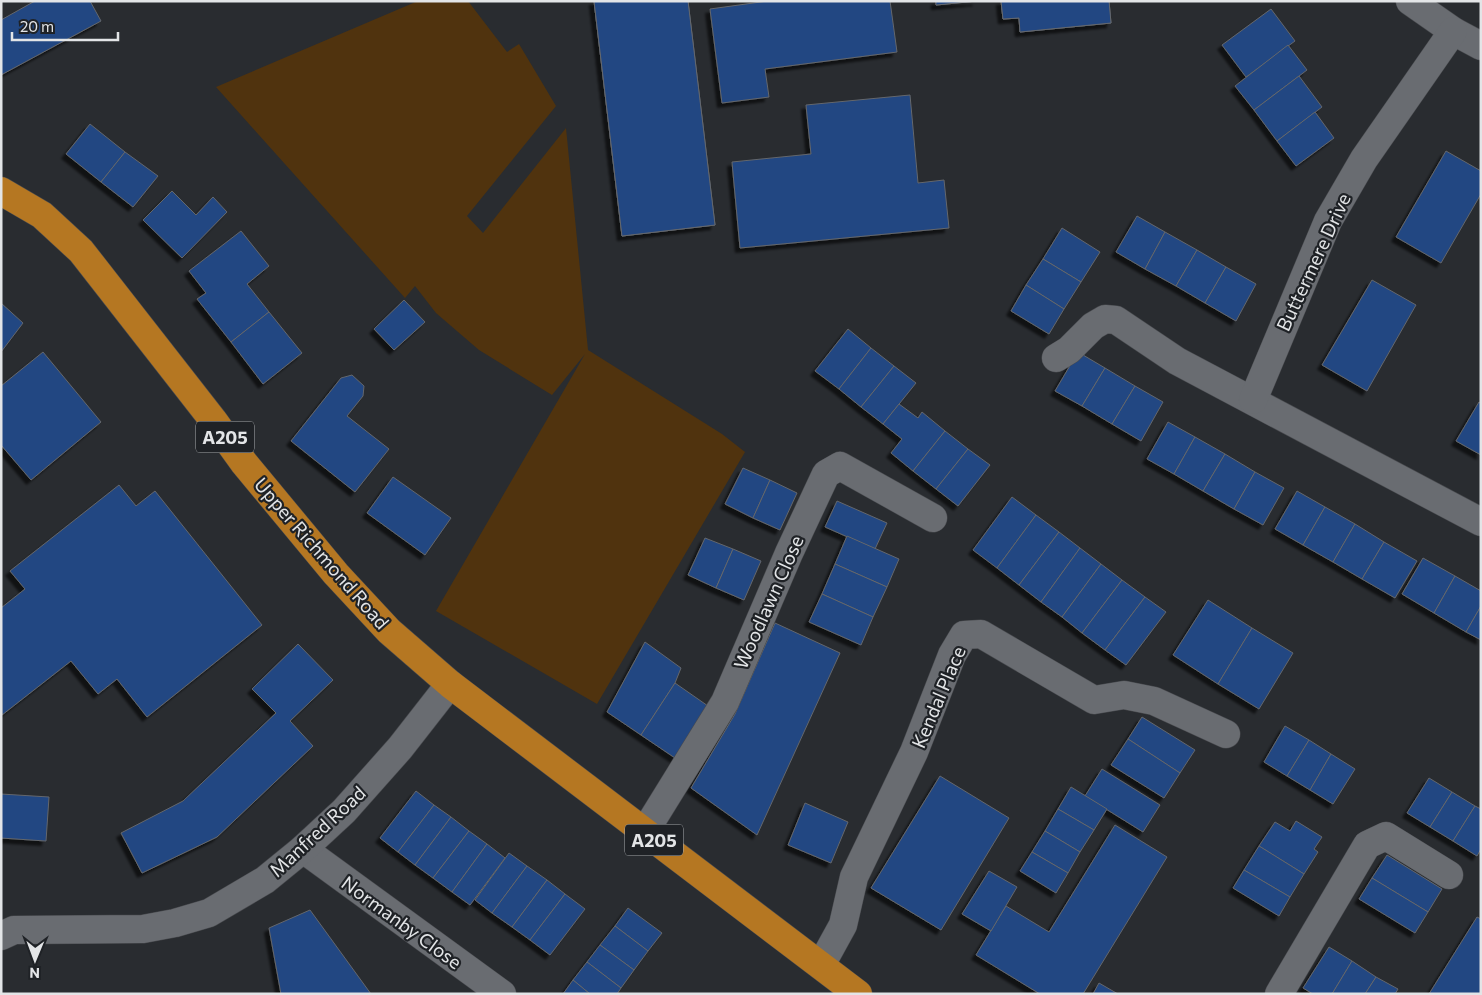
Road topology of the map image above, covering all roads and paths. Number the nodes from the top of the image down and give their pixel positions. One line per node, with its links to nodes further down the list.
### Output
1 (1410, 1): 2 (street)
2 (1453, 30): 3 (street); 6 (street, Buttermere Drive)
3 (1481, 46)
4 (1, 191): 9 (highway, Upper Richmond Road / A205)
5 (1056, 358): 6 (street)
6 (1252, 400): 8 (street)
7 (933, 518): 11 (street, Woodlawn Close)
8 (1481, 522)
9 (450, 684): 11 (highway, Upper Richmond Road / A205); 12 (street, Manfred Road)
10 (1226, 734): 15 (street, Kendal Place)
11 (644, 833): 15 (highway, Upper Richmond Road / A205)
12 (303, 849): 14 (street, Manfred Road); 16 (street, Normanby Close)
13 (1449, 875): 18 (street)
14 (1, 936)
15 (821, 965): 17 (highway, Upper Richmond Road / A205)
16 (502, 994)
17 (858, 994)
18 (1279, 994)

